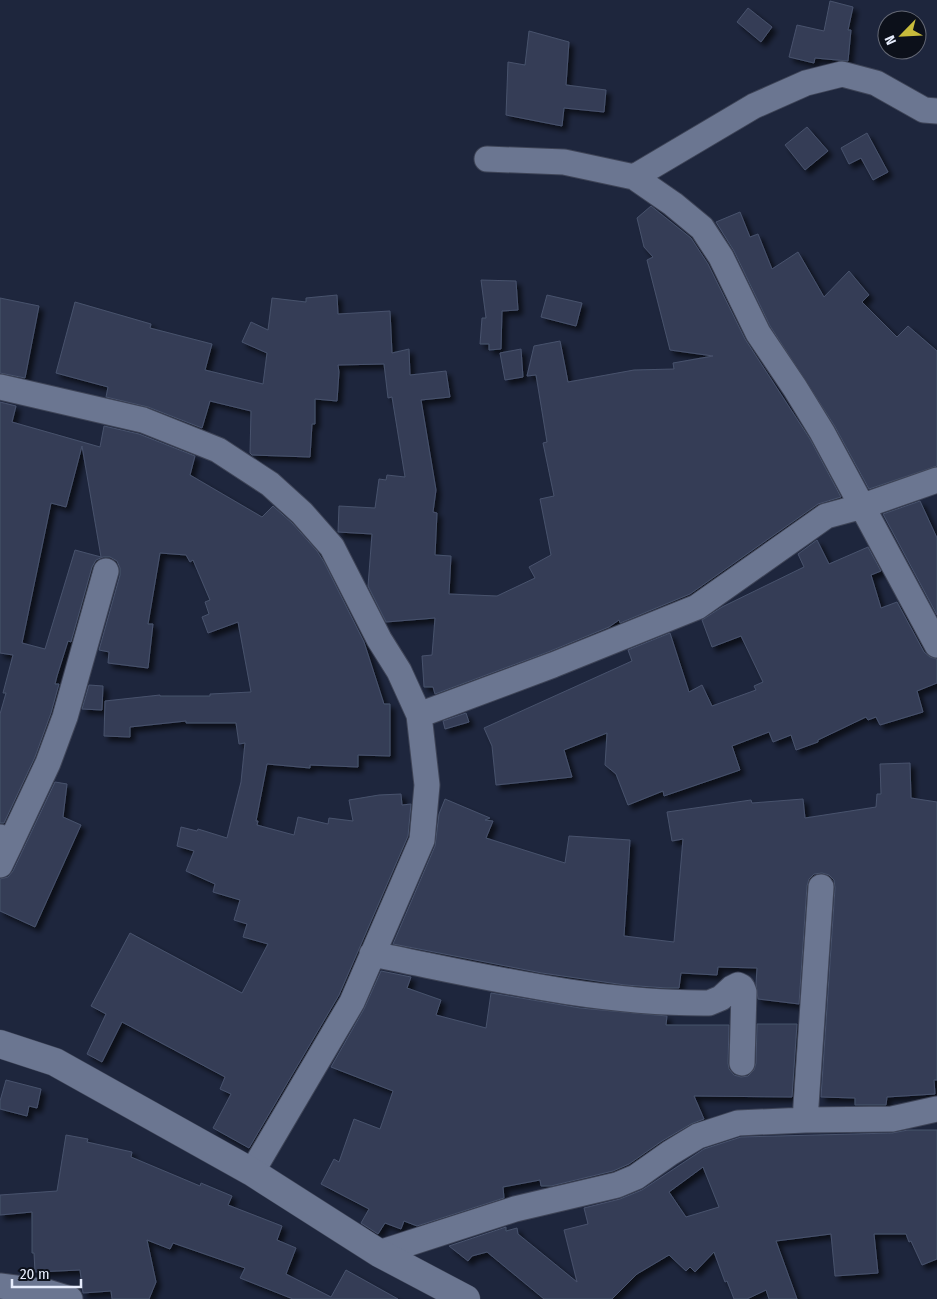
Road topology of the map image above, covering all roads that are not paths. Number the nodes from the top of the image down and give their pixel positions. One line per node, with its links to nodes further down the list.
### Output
1 (937, 111): 3 (street)
2 (487, 159): 3 (street)
3 (634, 177): 6 (street)
4 (0, 387): 9 (street)
5 (937, 480): 6 (street)
6 (863, 506): 8 (street); 9 (street)
7 (106, 571): 10 (street)
8 (937, 645)
9 (419, 715): 13 (street)
10 (6, 839): 11 (street)
11 (0, 865)
12 (822, 887): 17 (street)
13 (372, 954): 15 (street); 18 (street)
14 (0, 1044): 18 (street)
15 (742, 1063)
16 (937, 1109): 17 (street)
17 (806, 1120): 19 (street)
18 (252, 1172): 19 (street)
19 (379, 1253): 22 (street)
20 (0, 1286): 21 (street)
21 (70, 1299)
22 (466, 1299)

